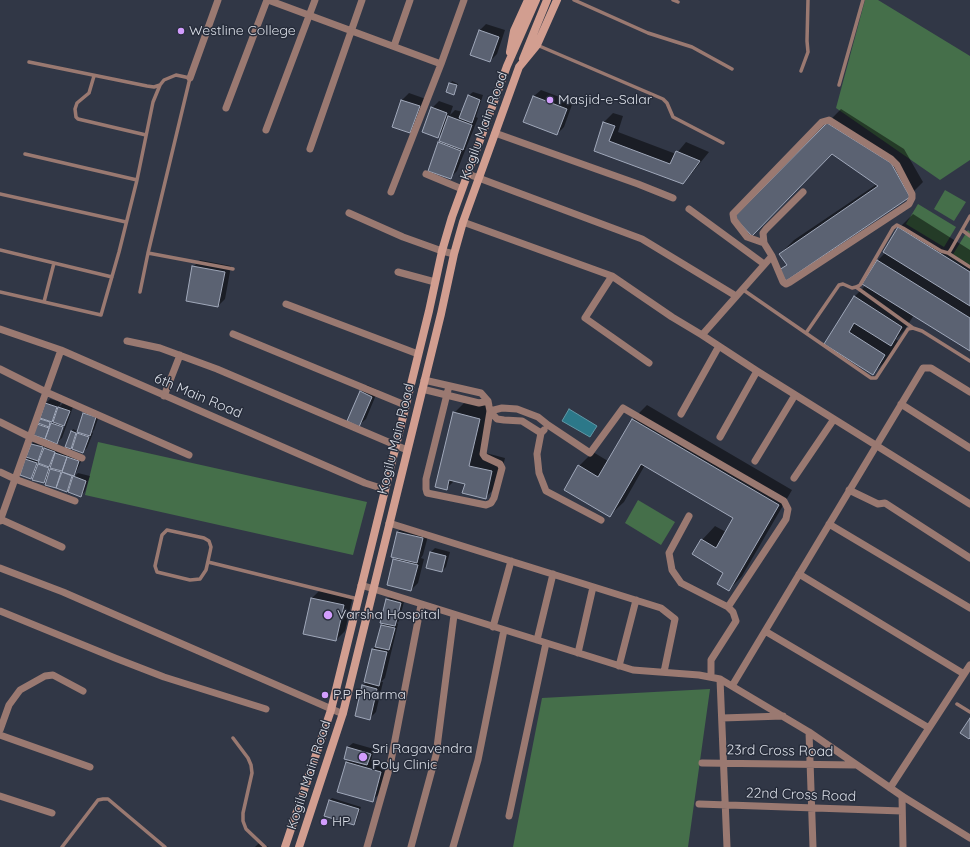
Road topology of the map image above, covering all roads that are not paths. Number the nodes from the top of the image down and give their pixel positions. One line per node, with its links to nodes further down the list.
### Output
1 (218, 0): 27 (street)
2 (268, 0): 16 (street); 30 (street)
3 (315, 0): 16 (street)
4 (362, 0): 17 (street)
5 (410, 0): 19 (street)
6 (464, 0): 21 (street)
7 (528, 0): 22 (main road)
8 (536, 0): 22 (main road)
9 (547, 0): 23 (main road)
10 (557, 0): 18 (main road, Kogilu Main Road)
11 (574, 0): 24 (lane)
12 (672, 0): 15 (lane)
13 (808, 0): 25 (lane)
14 (863, 0): 29 (lane)
15 (678, 2)
16 (310, 15): 17 (street); 31 (street)
17 (351, 31): 19 (street); 35 (street)
18 (536, 45): 23 (main road, Kogilu Main Road); 34 (lane)
19 (394, 46): 21 (street)
20 (29, 62): 26 (lane)
21 (441, 64): 42 (street)
22 (507, 66): 38 (main road, Kogilu Main Road)
23 (519, 67): 32 (main road, Kogilu Main Road)
24 (732, 69)
25 (801, 71)
26 (94, 76): 28 (lane); 33 (lane)
27 (190, 78): 28 (lane); 56 (lane)
28 (160, 84): 33 (lane)
29 (839, 85)
30 (226, 108)
31 (266, 130)
32 (495, 133): 39 (main road, Kogilu Main Road); 45 (street)
33 (146, 135): 40 (lane)
34 (723, 142)
35 (310, 149)
36 (25, 154): 40 (lane)
37 (426, 174): 41 (street)
38 (468, 174): 39 (street); 41 (main road, Kogilu Main Road)
39 (479, 177): 50 (main road, Kogilu Main Road); 72 (street)
40 (136, 180): 49 (lane)
41 (462, 189): 55 (main road, Kogilu Main Road)
42 (391, 192)
43 (804, 192): 53 (street)
44 (0, 194): 49 (lane)
45 (673, 198)
46 (689, 209): 61 (street)
47 (349, 213): 55 (street)
48 (970, 216): 51 (lane)
49 (126, 222): 66 (lane)
50 (463, 222): 58 (main road, Kogilu Main Road); 65 (street)
51 (962, 230): 52 (lane); 57 (lane)
52 (970, 236)
53 (764, 243): 59 (street); 59 (street)
54 (0, 250): 60 (lane)
55 (442, 251): 58 (street); 67 (main road, Kogilu Main Road)
56 (148, 253): 63 (lane); 71 (lane)
57 (948, 253): 62 (lane); 68 (lane)
58 (454, 254): 89 (main road, Kogilu Main Road)
59 (772, 256): 61 (street)
60 (54, 263): 66 (lane); 73 (lane)
61 (764, 264): 69 (street)
62 (970, 267)
63 (233, 269)
64 (398, 272): 67 (street)
65 (612, 276): 79 (street); 86 (street)
66 (112, 277): 73 (lane)
67 (435, 282): 83 (main road, Kogilu Main Road)
68 (856, 287): 75 (lane); 77 (lane)
69 (742, 289): 72 (street); 77 (lane)
70 (0, 292): 73 (lane)
71 (140, 292)
72 (736, 296): 79 (street)
73 (44, 302)
74 (286, 304): 83 (street)
75 (913, 328): 77 (lane); 85 (lane)
76 (0, 329): 82 (street, 6th Main Road)
77 (806, 333)
78 (233, 334): 99 (street)
79 (702, 334): 81 (street)
80 (127, 341): 84 (street)
81 (718, 346): 88 (street); 101 (street)
82 (61, 350): 92 (street); 95 (street, 6th Main Road)
83 (418, 354): 99 (main road, Kogilu Main Road)
84 (180, 356): 95 (street); 108 (street)
85 (970, 361)
86 (649, 363)
87 (0, 370): 92 (street)
88 (757, 371): 94 (street); 107 (street)
89 (424, 380): 90 (street); 91 (main road, Kogilu Main Road)
90 (449, 386): 96 (street); 97 (street)
91 (422, 389): 96 (street); 111 (main road, Kogilu Main Road)
92 (46, 392): 106 (street); 112 (street)
93 (970, 392): 98 (street)
94 (796, 395): 102 (street); 114 (street)
95 (164, 396): 118 (street, 6th Main Road)
96 (447, 396): 97 (street); 100 (street)
97 (488, 401): 100 (street)
98 (901, 404): 109 (street); 110 (street)
99 (405, 405): 108 (main road, Kogilu Main Road)
100 (490, 411): 104 (street); 105 (street)
101 (681, 414)
102 (834, 419): 109 (street); 116 (street)
103 (0, 422): 106 (street)
104 (548, 426): 105 (street); 140 (street)
105 (541, 433): 124 (street)
106 (30, 437): 113 (street); 117 (street)
107 (720, 437)
108 (395, 445): 111 (street); 118 (main road, Kogilu Main Road)
109 (876, 446): 119 (street); 121 (street)
110 (970, 448)
111 (407, 450): 125 (main road, Kogilu Main Road)
112 (189, 454)
113 (82, 458)
114 (755, 461)
115 (0, 472): 117 (street)
116 (794, 478)
117 (15, 480): 120 (street); 123 (street)
118 (384, 489): 134 (main road, Kogilu Main Road)
119 (849, 490): 126 (street); 128 (street)
120 (75, 500)
121 (970, 504)
122 (689, 516): 140 (street)
123 (0, 520): 127 (street)
124 (601, 520)
125 (389, 523): 129 (street); 136 (main road, Kogilu Main Road)
126 (828, 524): 133 (street); 141 (street)
127 (62, 547)
128 (970, 558)
129 (511, 561): 132 (street); 144 (street)
130 (208, 562): 130 (lane); 137 (lane)
131 (0, 568): 160 (street)
132 (553, 574): 135 (street); 147 (street)
133 (799, 574): 146 (street); 153 (street)
134 (361, 585): 136 (street); 137 (main road, Kogilu Main Road)
135 (593, 587): 138 (street); 149 (street)
136 (373, 590): 139 (street); 162 (main road, Kogilu Main Road)
137 (358, 599): 160 (main road, Kogilu Main Road)
138 (636, 600): 151 (street); 152 (street)
139 (421, 604): 143 (street); 190 (street)
140 (728, 606): 154 (street)
141 (970, 608)
142 (0, 611): 159 (street)
143 (454, 615): 144 (street); 191 (street)
144 (493, 627): 145 (street)
145 (504, 630): 147 (street); 192 (street)
146 (765, 631): 156 (street); 165 (street)
147 (536, 640): 148 (street)
148 (546, 643): 149 (street); 183 (street)
149 (578, 653): 151 (street)
150 (970, 664): 153 (street)
151 (619, 666): 152 (street)
152 (664, 672): 154 (street)
153 (964, 674): 165 (street)
154 (711, 678): 155 (street)
155 (720, 680): 156 (street); 164 (street)
156 (732, 686): 163 (street)
157 (83, 691): 166 (street)
158 (957, 704): 161 (lane)
159 (266, 709)
160 (331, 710): 162 (street); 188 (main road, Kogilu Main Road)
161 (970, 712)
162 (343, 714): 189 (main road, Kogilu Main Road)
163 (783, 716): 164 (street); 167 (street)
164 (722, 718): 171 (street)
165 (929, 728): 175 (street)
166 (0, 730)
167 (809, 732): 172 (street); 173 (street)
168 (0, 735): 174 (street)
169 (232, 738): 187 (lane)
170 (702, 763): 171 (street, 23rd Cross Road)
171 (724, 763): 172 (street, 23rd Cross Road); 179 (street)
172 (810, 764): 173 (street, 23rd Cross Road); 180 (street)
173 (857, 765): 175 (street)
174 (90, 767)
175 (890, 788): 177 (street)
176 (0, 796): 182 (street)
177 (902, 796): 181 (street); 184 (street)
178 (699, 804): 179 (street, 22nd Cross Road)
179 (725, 805): 180 (street, 22nd Cross Road); 193 (street)
180 (812, 808): 181 (street, 22nd Cross Road); 194 (street)
181 (902, 811): 195 (street)
182 (52, 813)
183 (509, 816)
184 (970, 838)
185 (62, 847): 186 (lane)
186 (165, 847)
187 (265, 847)
188 (285, 847)
189 (298, 847)
190 (368, 847)
191 (411, 847)
192 (453, 847)
193 (727, 847)
194 (813, 847)
195 (903, 847)

